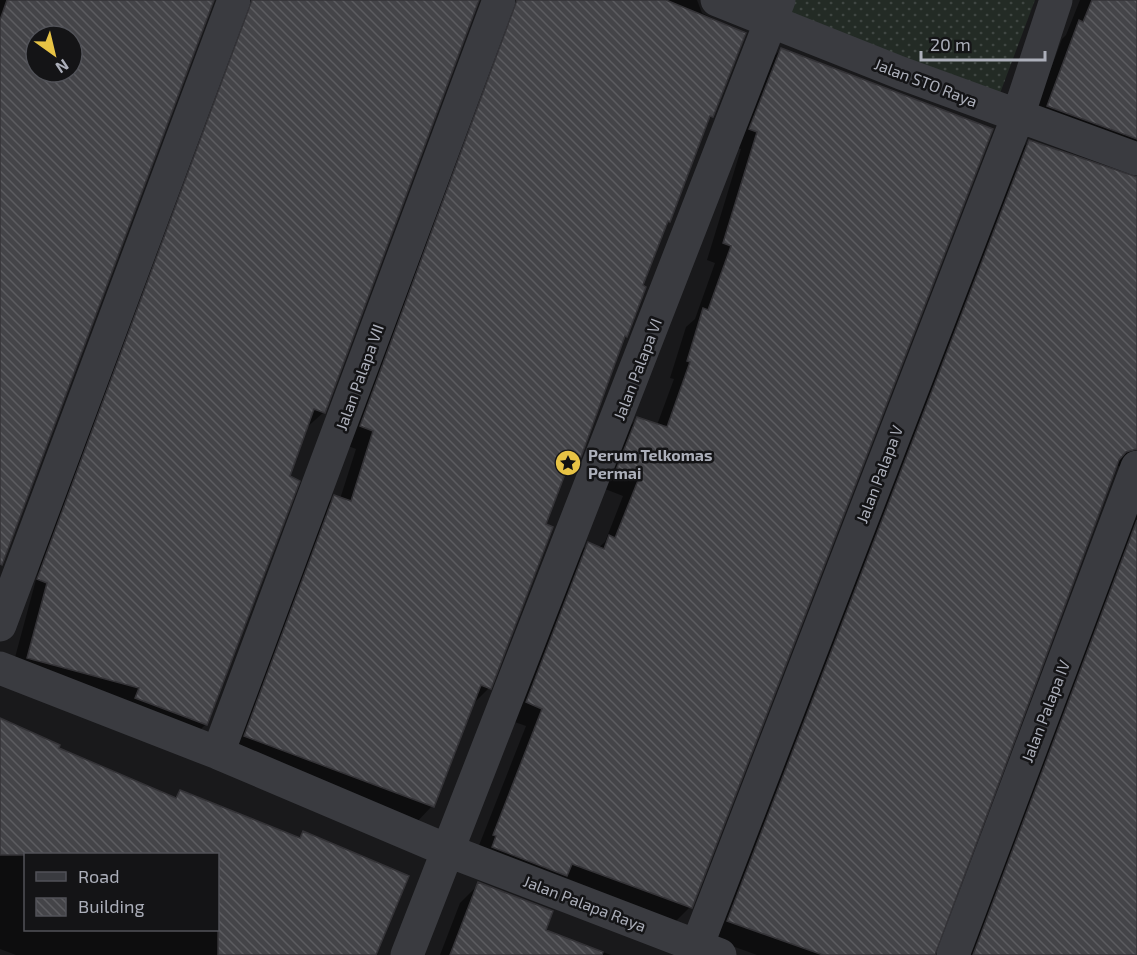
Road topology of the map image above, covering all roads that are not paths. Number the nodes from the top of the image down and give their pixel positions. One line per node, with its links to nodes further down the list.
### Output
1 (234, 0): 9 (street)
2 (499, 0): 11 (street, Jalan Palapa VII)
3 (717, 0): 5 (street, Jalan STO Raya)
4 (1056, 0): 6 (street, Jalan Palapa V)
5 (776, 10): 6 (street, Jalan STO Raya); 12 (street, Jalan Palapa VI)
6 (1018, 116): 7 (street, Jalan STO Raya); 13 (street, Jalan Palapa V)
7 (1137, 159)
8 (1137, 467): 15 (street, Jalan Palapa IV)
9 (0, 625)
10 (0, 668): 11 (street, Jalan Palapa Raya)
11 (218, 753): 12 (street, Jalan Palapa Raya)
12 (449, 851): 13 (street, Jalan Palapa Raya); 14 (street, Jalan Palapa VI)
13 (708, 950)
14 (407, 955)
15 (953, 955)

